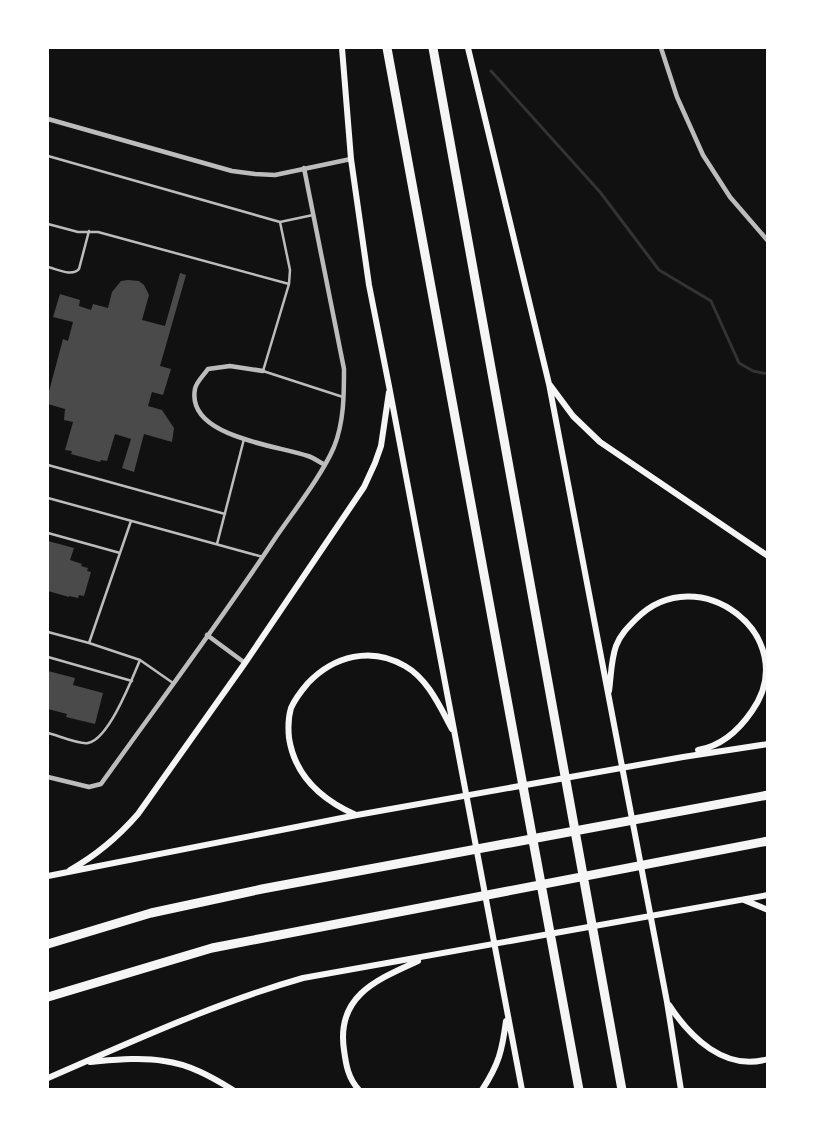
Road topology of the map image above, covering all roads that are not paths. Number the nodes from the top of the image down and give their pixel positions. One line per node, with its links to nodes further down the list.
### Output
1 (342, 48): 8 (main road)
2 (387, 48): 66 (highway)
3 (433, 48): 67 (highway)
4 (468, 48): 18 (main road)
5 (661, 48): 14 (street)
6 (48, 119): 9 (street)
7 (48, 156): 11 (lane)
8 (351, 159): 9 (street); 19 (main road)
9 (304, 168): 10 (street)
10 (313, 215): 11 (lane); 20 (street)
11 (280, 222): 16 (lane)
12 (48, 224): 13 (lane)
13 (89, 231): 15 (lane); 16 (lane)
14 (768, 241)
15 (48, 267)
16 (289, 284): 17 (lane)
17 (262, 371): 20 (lane); 21 (street)
18 (549, 384): 30 (main road); 40 (main road)
19 (389, 386): 37 (main road); 42 (main road)
20 (344, 398): 23 (street)
21 (244, 438): 23 (street); 25 (lane)
22 (48, 465): 25 (lane)
23 (324, 465): 31 (street)
24 (48, 498): 26 (lane)
25 (225, 514): 28 (lane)
26 (131, 521): 28 (lane); 29 (lane)
27 (48, 533): 29 (lane)
28 (217, 544): 31 (lane)
29 (120, 552): 34 (lane)
30 (768, 556)
31 (263, 557): 33 (street)
32 (48, 632): 34 (lane)
33 (207, 635): 37 (street); 39 (street)
34 (89, 643): 36 (lane)
35 (48, 657): 38 (lane)
36 (140, 660): 38 (lane); 39 (lane)
37 (245, 663): 49 (main road)
38 (132, 681): 41 (lane)
39 (173, 683): 45 (street)
40 (609, 696): 44 (main road); 57 (main road)
41 (48, 733)
42 (456, 737): 47 (main road); 58 (main road)
43 (768, 744): 44 (main road)
44 (684, 756): 47 (main road)
45 (48, 777)
46 (768, 796): 54 (highway)
47 (357, 815): 49 (main road)
48 (768, 841): 56 (highway)
49 (64, 873): 50 (main road)
50 (48, 876)
51 (768, 895): 52 (main road)
52 (743, 899): 53 (main road); 55 (main road)
53 (768, 910)
54 (48, 944)
55 (427, 957): 60 (main road); 63 (main road)
56 (48, 997)
57 (667, 1002): 59 (main road); 68 (main road)
58 (507, 1014): 64 (main road); 65 (main road)
59 (768, 1059)
60 (86, 1062): 61 (main road); 62 (main road)
61 (48, 1078)
62 (233, 1090)
63 (359, 1090)
64 (482, 1090)
65 (522, 1090)
66 (579, 1090)
67 (622, 1090)
68 (681, 1090)

